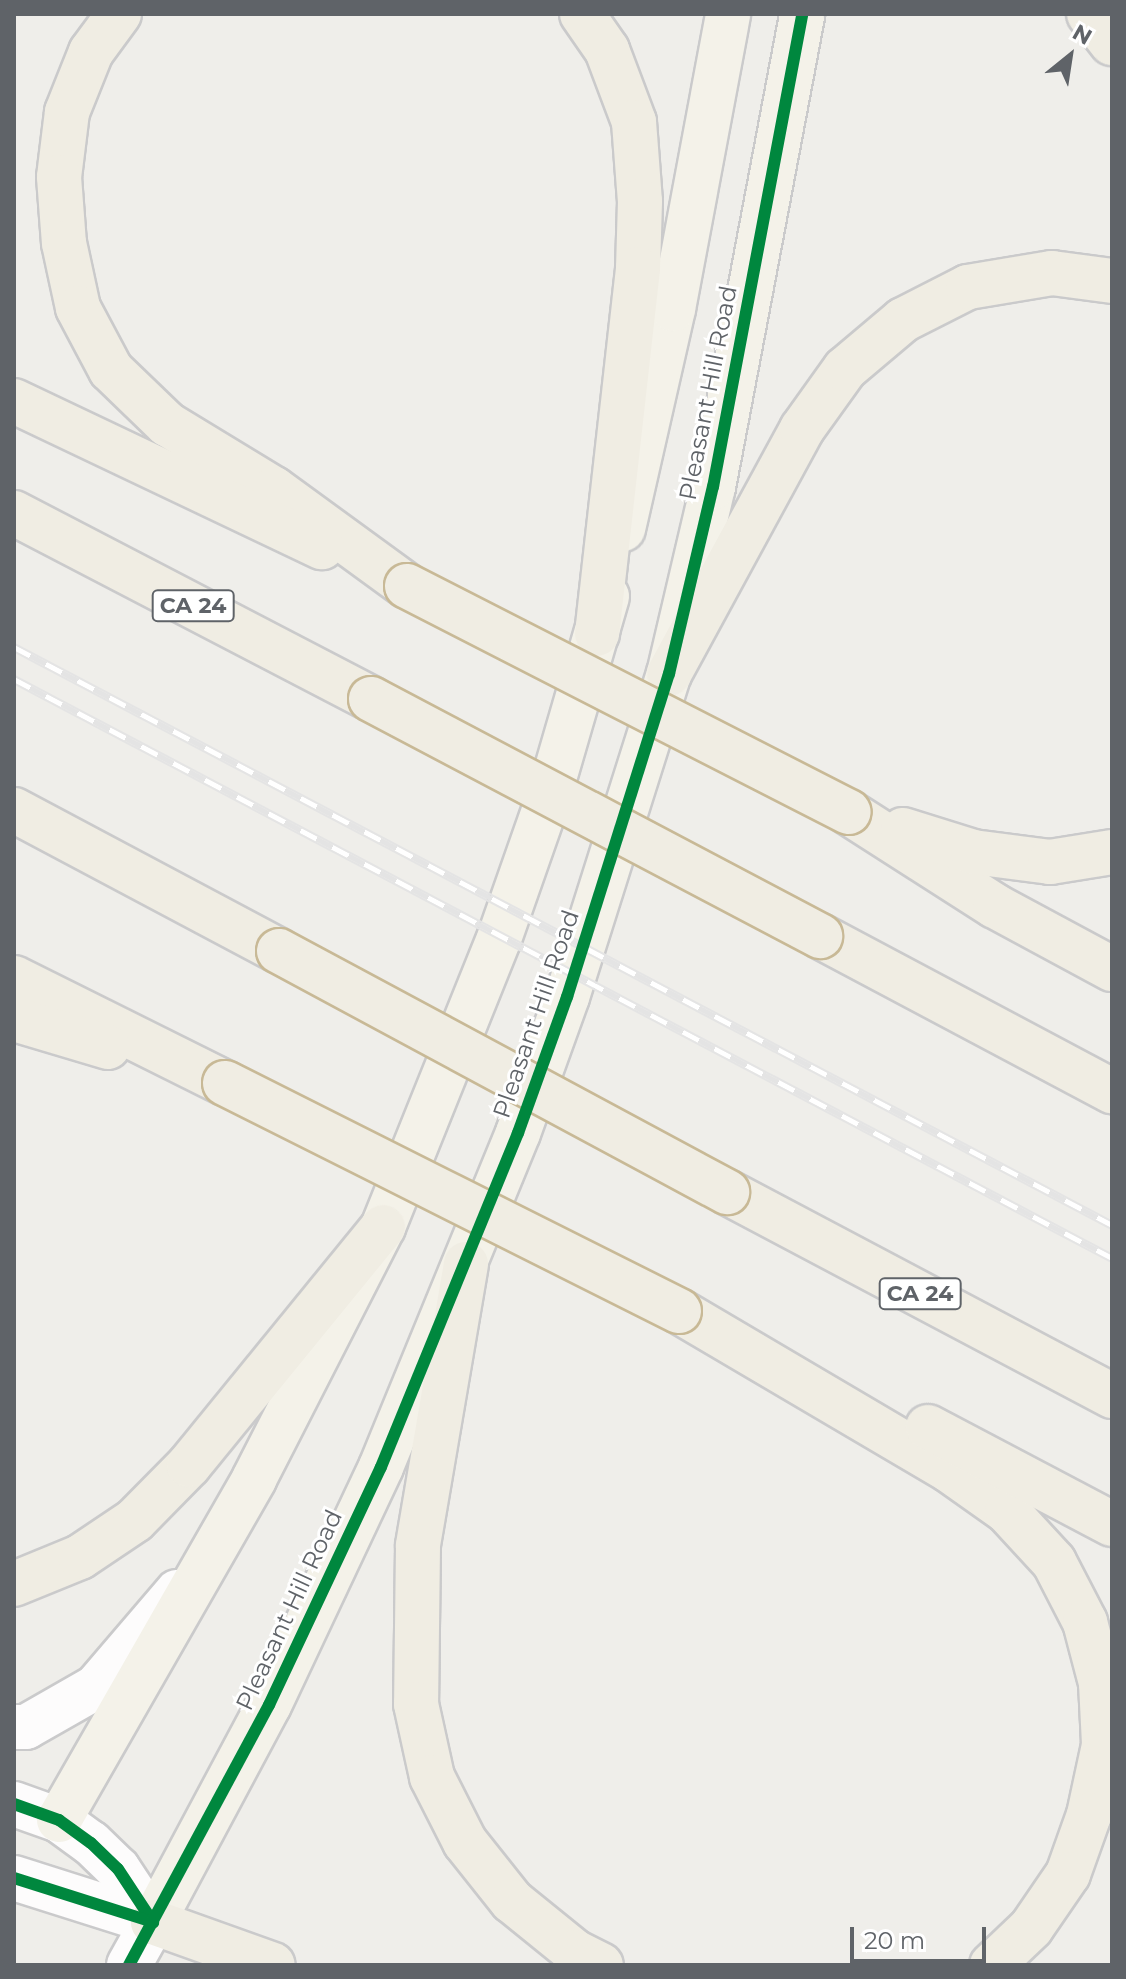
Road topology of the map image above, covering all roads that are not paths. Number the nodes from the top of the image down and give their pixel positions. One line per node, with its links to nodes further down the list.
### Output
1 (119, 14): 10 (highway)
2 (582, 14): 11 (highway)
3 (728, 14): 11 (main road)
4 (802, 14): 12 (main road, Pleasant Hill Road)
5 (1089, 14): 6 (highway)
6 (1112, 43)
7 (1112, 281): 12 (highway)
8 (14, 401): 10 (highway)
9 (14, 513): 20 (highway, CA 24, bridge)
10 (407, 586): 14 (highway, bridge)
11 (597, 634): 21 (main road)
12 (669, 674): 22 (main road, Pleasant Hill Road)
13 (14, 810): 24 (highway, CA 24, bridge)
14 (848, 812): 15 (highway); 16 (highway)
15 (1112, 852)
16 (1112, 969)
17 (14, 978): 19 (highway)
18 (14, 1019): 19 (highway)
19 (225, 1083): 23 (highway, bridge)
20 (1112, 1091)
21 (383, 1227): 26 (main road); 27 (highway)
22 (466, 1264): 32 (main road, Pleasant Hill Road); 35 (highway)
23 (679, 1311): 25 (highway); 36 (highway)
24 (1112, 1396)
25 (1112, 1524)
26 (213, 1551): 28 (main road); 30 (main road)
27 (14, 1584)
28 (14, 1727)
29 (14, 1804): 30 (main road)
30 (59, 1820): 31 (main road); 32 (main road)
31 (18, 1887): 32 (main road)
32 (153, 1922): 33 (main road, Pleasant Hill Road); 34 (highway)
33 (129, 1965)
34 (273, 1965)
35 (601, 1965)
36 (992, 1965)

